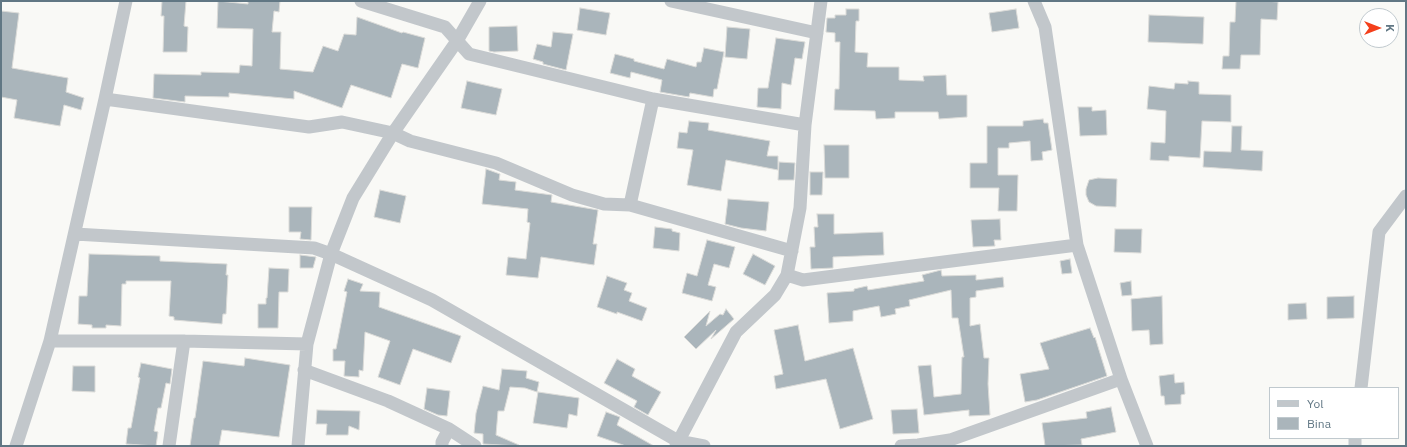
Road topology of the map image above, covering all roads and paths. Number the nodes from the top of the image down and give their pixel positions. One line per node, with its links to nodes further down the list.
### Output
1 (126, 1): 9 (street)
2 (361, 1): 8 (street)
3 (480, 1): 8 (street)
4 (671, 1): 7 (street)
5 (821, 1): 7 (street)
6 (1034, 1): 16 (street)
7 (817, 33): 11 (street)
8 (457, 41): 10 (street); 12 (street)
9 (105, 99): 12 (street); 15 (street)
10 (653, 99): 11 (street); 14 (street)
11 (805, 125): 17 (street)
12 (393, 133): 14 (street); 18 (street)
13 (1406, 196): 25 (street)
14 (630, 205): 17 (street)
15 (75, 234): 18 (street); 20 (street)
16 (1077, 245): 19 (street); 24 (street)
17 (792, 251): 19 (street)
18 (331, 254): 22 (street); 27 (street)
19 (787, 275): 27 (street)
20 (50, 341): 21 (street); 28 (street)
21 (184, 341): 22 (street); 29 (street)
22 (307, 344): 23 (street)
23 (304, 370): 26 (street); 30 (street)
24 (1121, 379): 35 (street); 36 (street)
25 (1361, 387)
26 (449, 429): 31 (street); 32 (street)
27 (677, 444): 33 (street)
28 (16, 446)
29 (169, 446)
30 (298, 446)
31 (442, 446)
32 (475, 446)
33 (704, 446)
34 (901, 446): 35 (street)
35 (918, 446)
36 (1147, 446)

